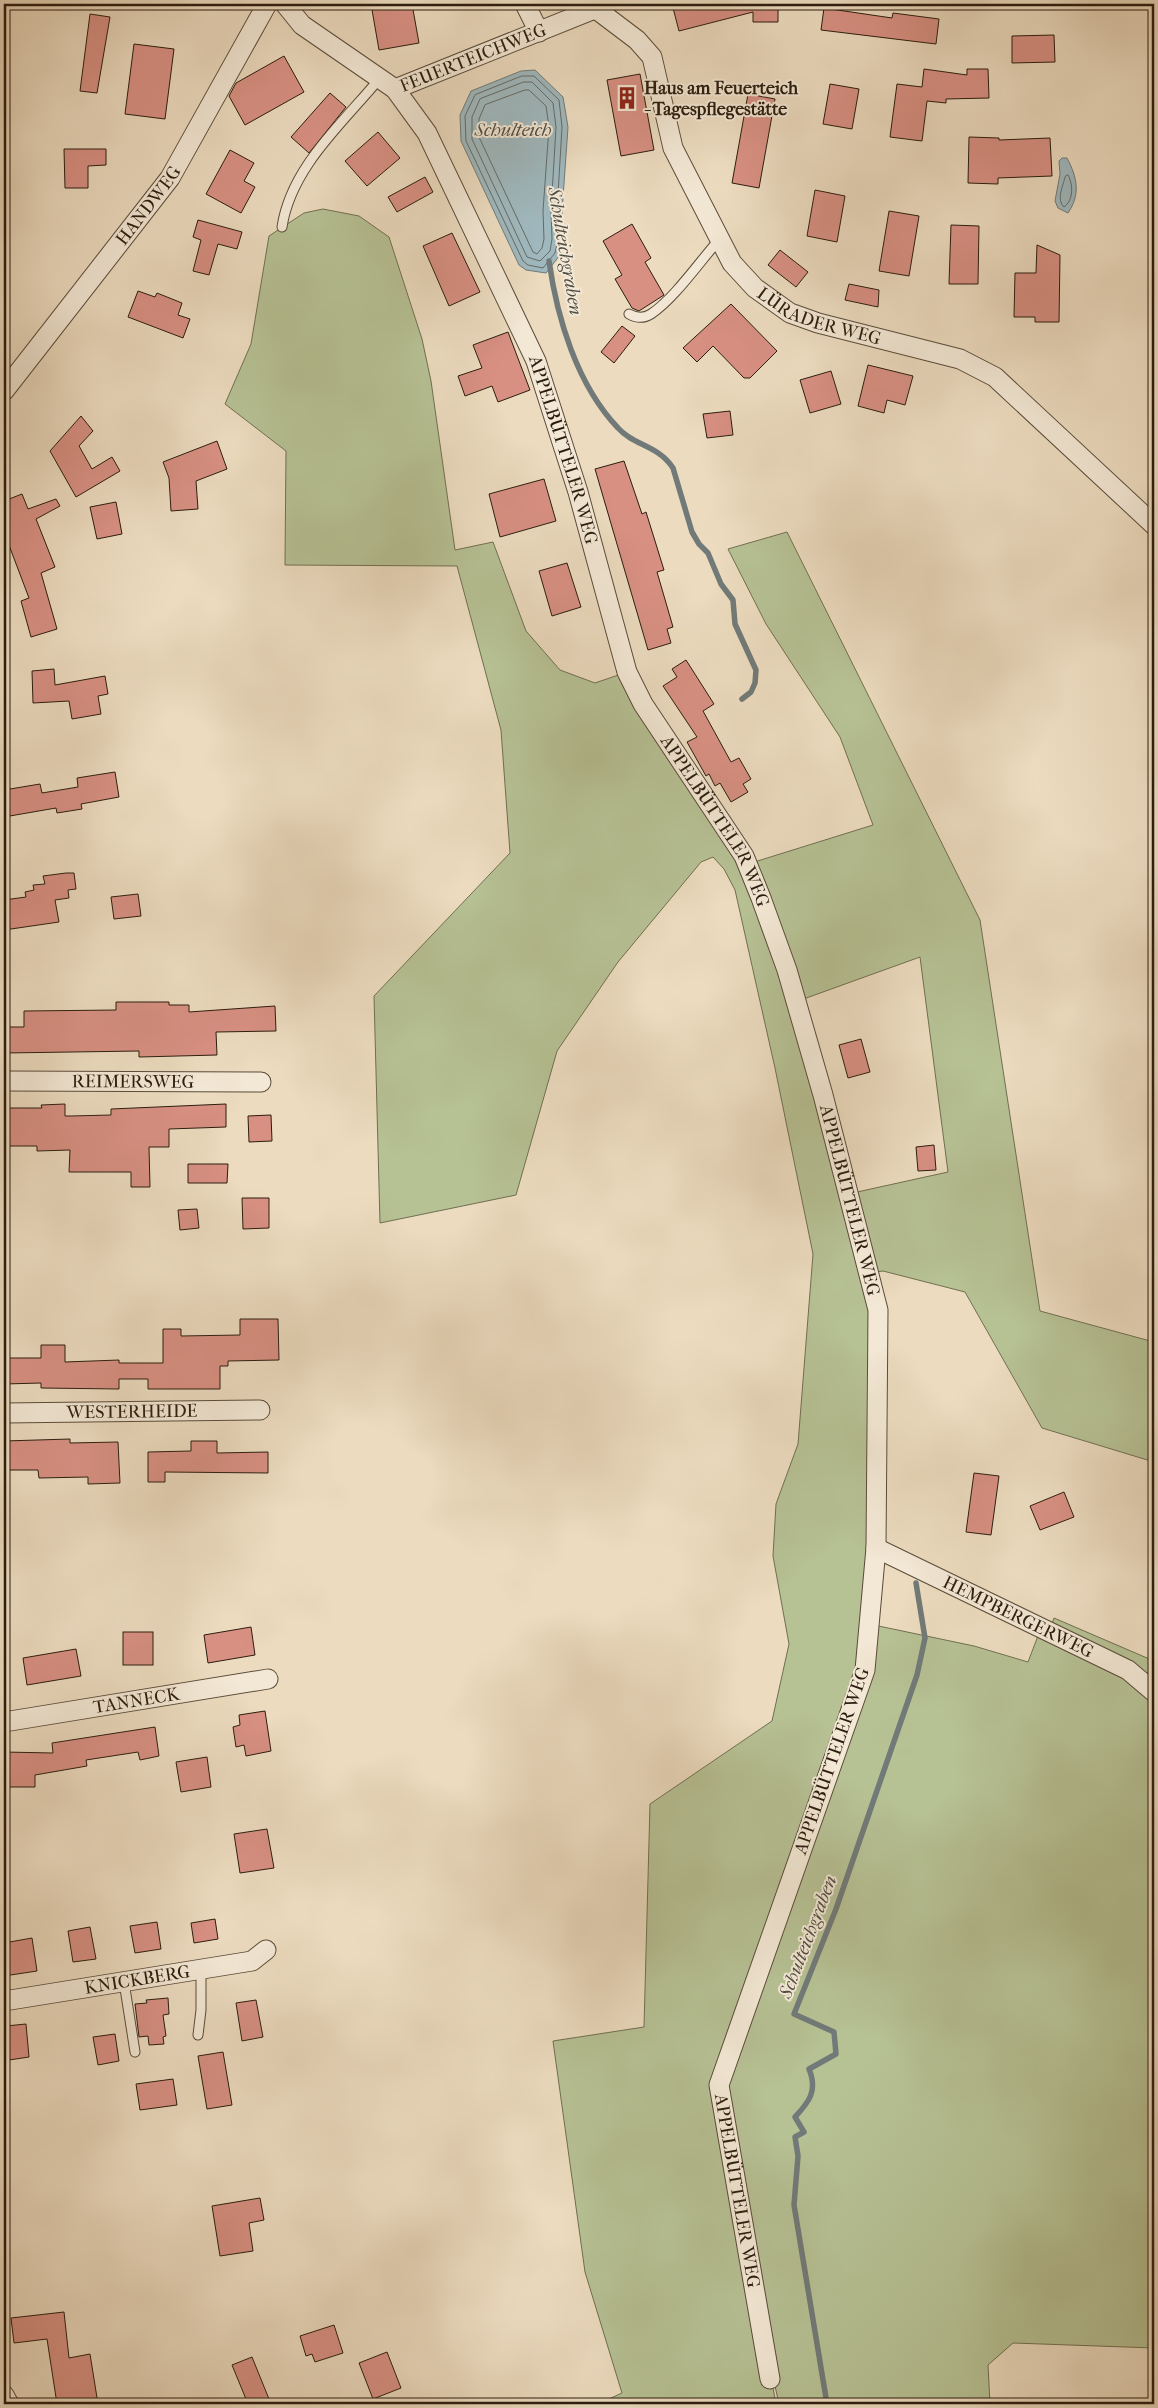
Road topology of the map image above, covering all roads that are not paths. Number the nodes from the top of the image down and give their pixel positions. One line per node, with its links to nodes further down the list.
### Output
1 (267, 4): 10 (street, HANDWEG)
2 (286, 4): 6 (street, FEUERTEICHWEG)
3 (525, 4): 5 (street)
4 (602, 6): 5 (street, FEUERTEICHWEG); 8 (street, LÜRADER WEG)
5 (539, 32): 6 (street, FEUERTEICHWEG)
6 (388, 83): 7 (lane); 16 (street, APPELBÜTTELER WEG)
7 (282, 227)
8 (719, 240): 9 (lane); 11 (street, LÜRADER WEG)
9 (629, 314)
10 (4, 392)
11 (1154, 525)
12 (4, 1081): 13 (street, REIMERSWEG)
13 (261, 1082)
14 (260, 1410): 15 (street, WESTERHEIDE)
15 (4, 1413)
16 (876, 1548): 18 (street, HEMPBERGERWEG); 26 (street, APPELBÜTTELER WEG)
17 (268, 1679): 19 (street, TANNECK)
18 (1154, 1692)
19 (4, 1722)
20 (266, 1950): 21 (street, KNICKBERG)
21 (201, 1969): 22 (street, KNICKBERG); 24 (lane)
22 (124, 1982): 23 (street, KNICKBERG); 25 (lane)
23 (4, 2001)
24 (198, 2035)
25 (135, 2052)
26 (770, 2379)
27 (4, 2395): 28 (street)
28 (9, 2404)

